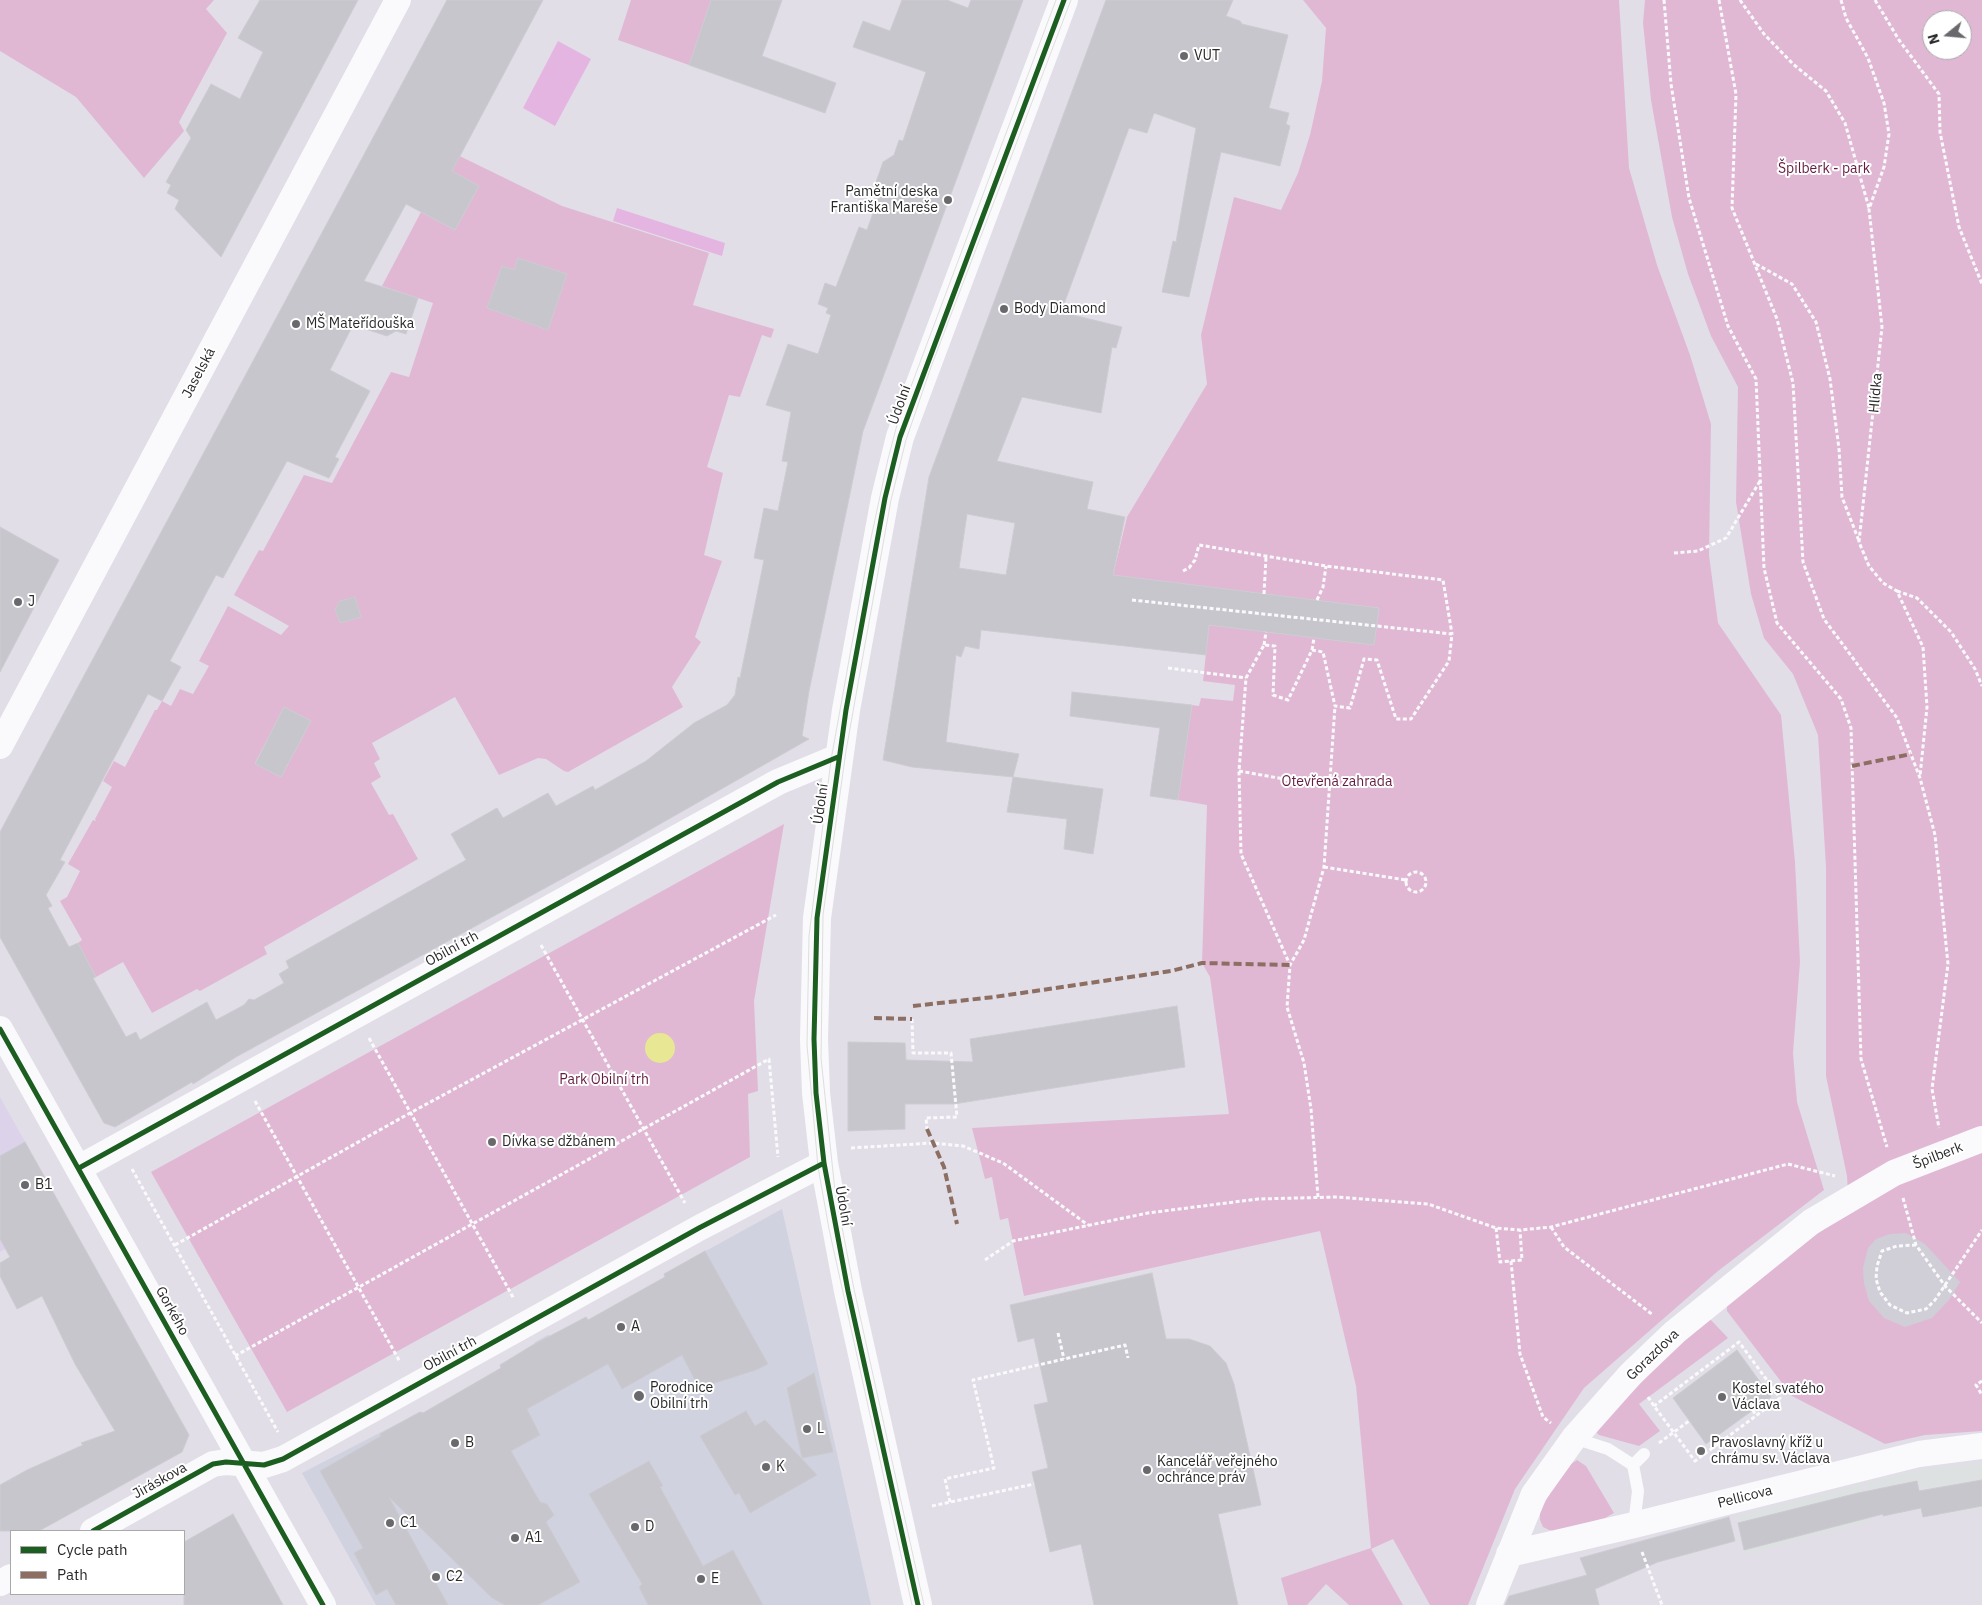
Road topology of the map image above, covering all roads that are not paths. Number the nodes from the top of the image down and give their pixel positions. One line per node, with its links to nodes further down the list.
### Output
1 (398, 0): 3 (street, Jaselská)
2 (1064, 0): 4 (street, Údolní)
3 (0, 746)
4 (838, 757): 7 (street, Údolní); 8 (street, Obilní trh)
5 (0, 1029): 8 (street, Gorkého)
6 (1982, 1139): 9 (street, Špilberk)
7 (823, 1157): 13 (street, Obilní trh); 19 (street, Údolní)
8 (79, 1168): 13 (street, Gorkého)
9 (1894, 1173): 10 (street, Gorazdova)
10 (1564, 1432): 14 (lane); 17 (street, Gorazdova)
11 (1982, 1446): 15 (street, Pellicova)
12 (1644, 1454): 14 (lane)
13 (242, 1464): 16 (street, Jiráskova); 18 (street, Gorkého)
14 (1633, 1465): 15 (lane)
15 (1634, 1525): 17 (street, Pellicova)
16 (95, 1530)
17 (1509, 1554): 20 (street, Gorazdova)
18 (323, 1605)
19 (918, 1605)
20 (1489, 1605)

